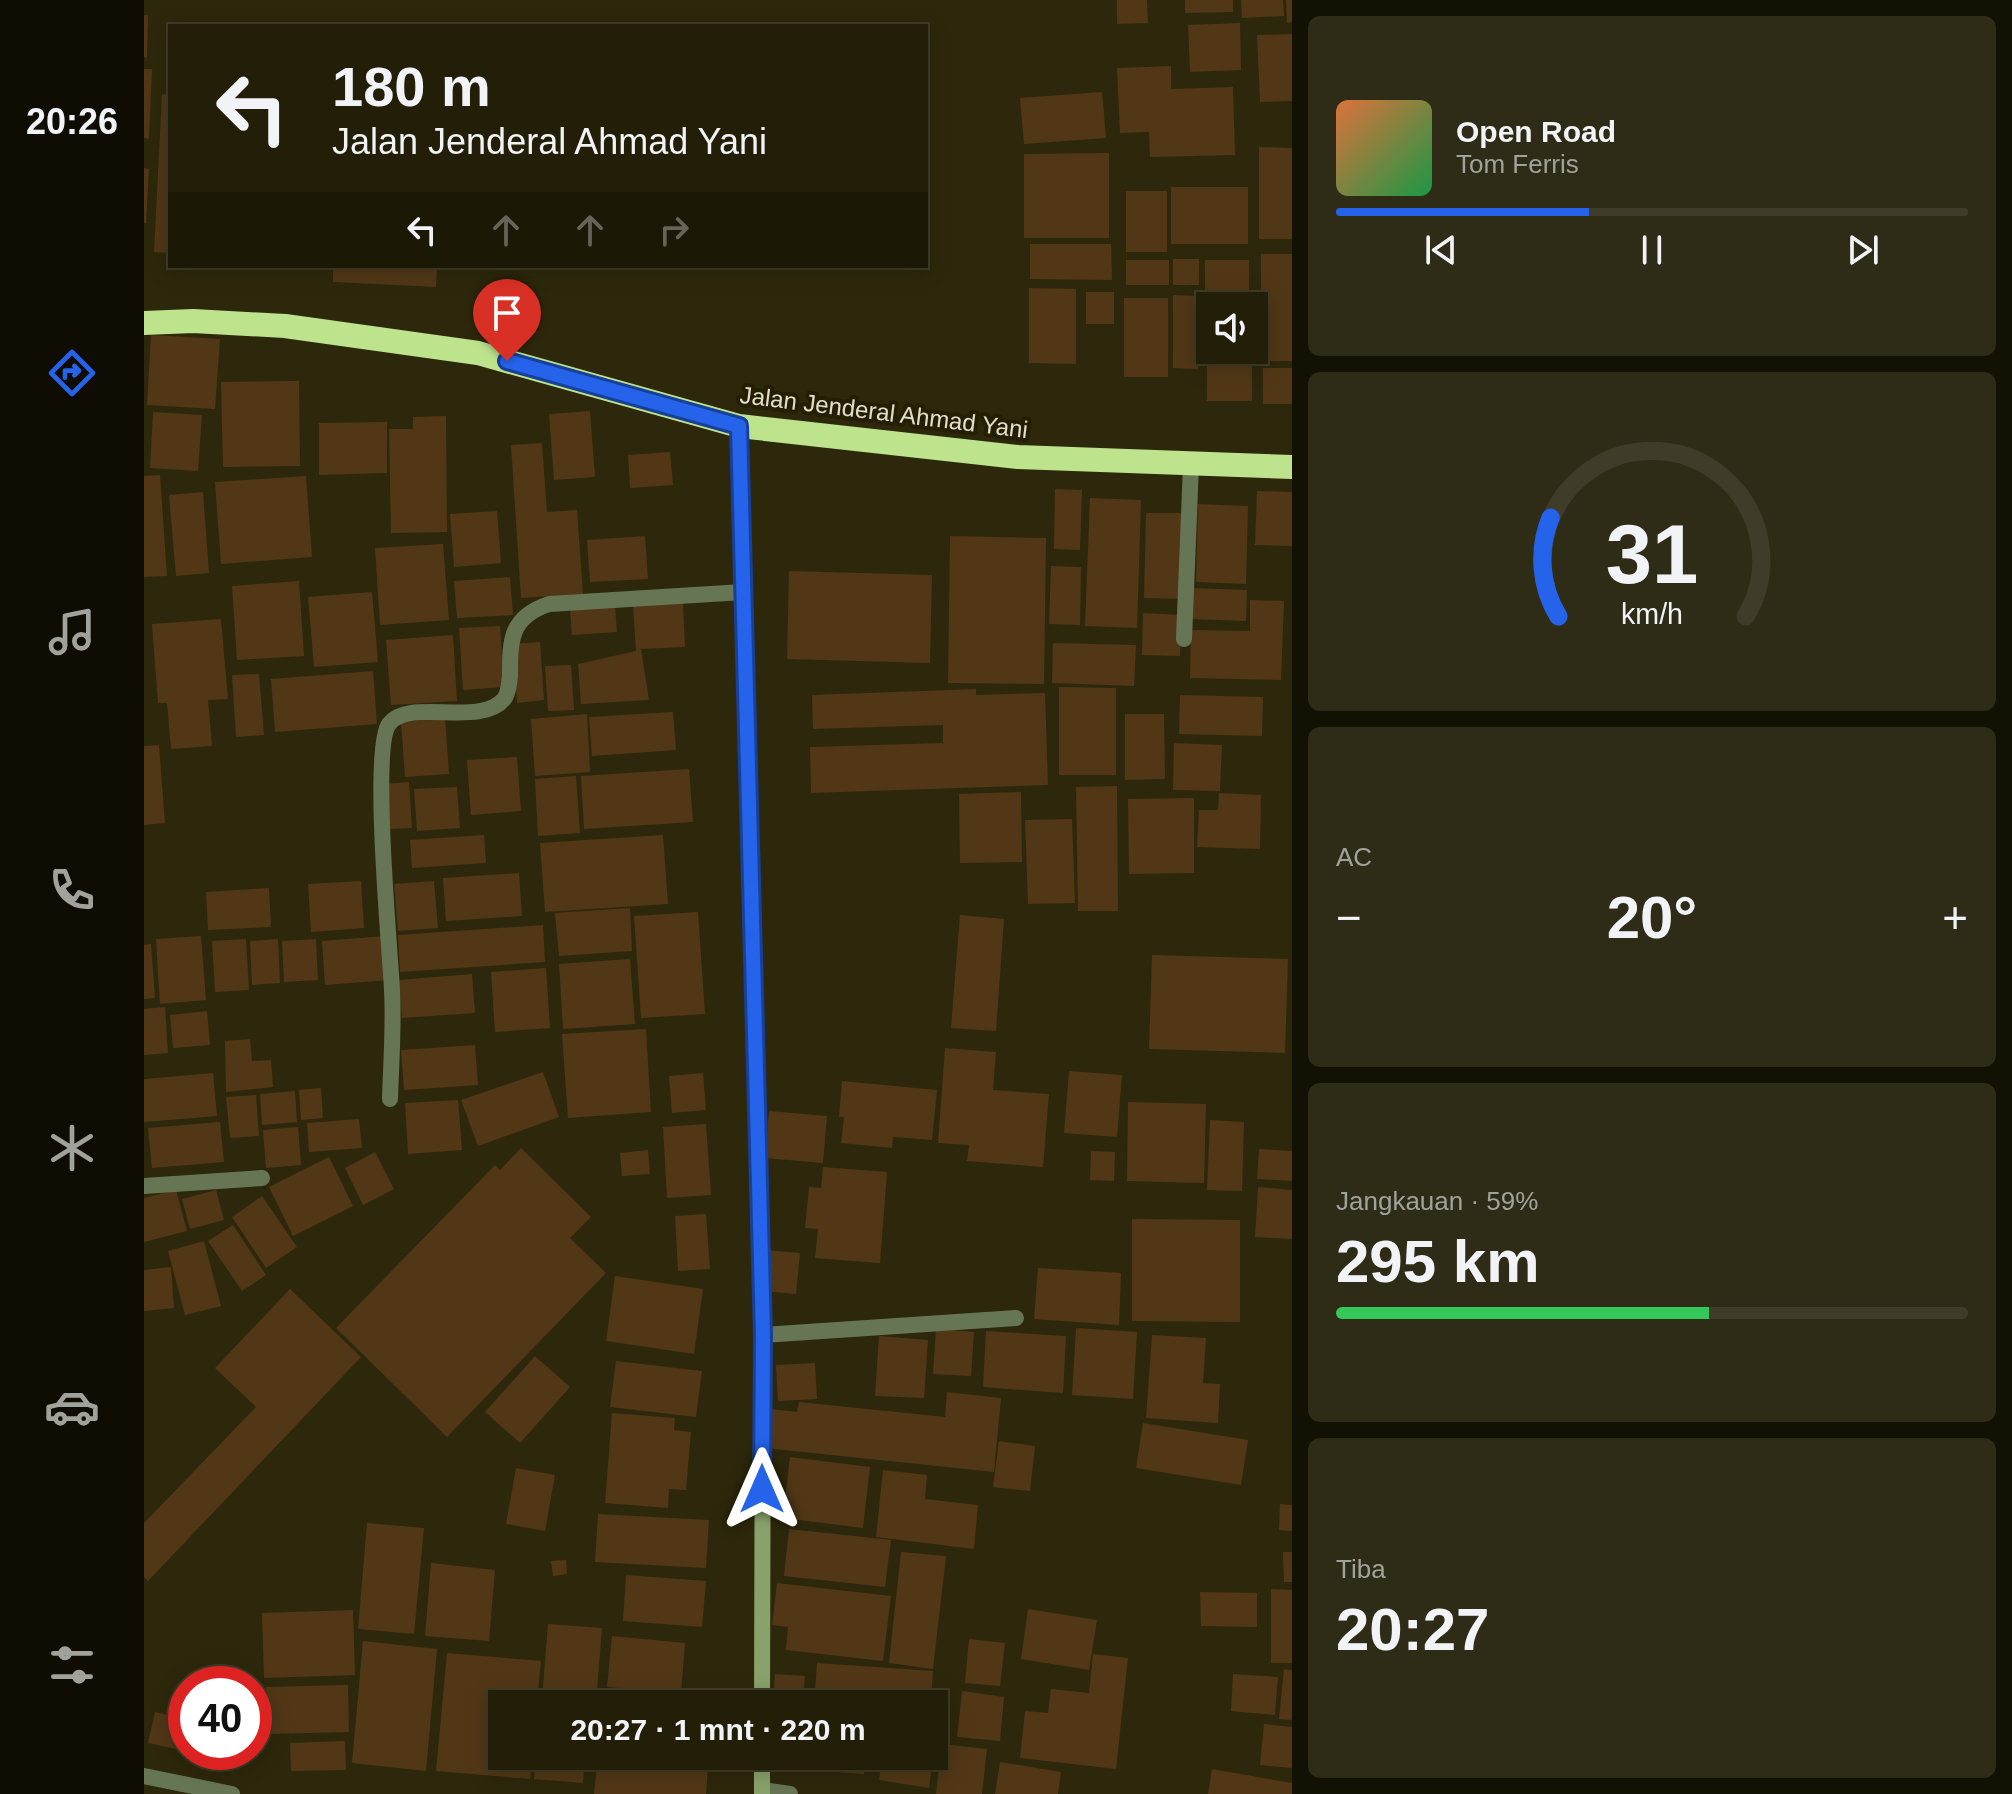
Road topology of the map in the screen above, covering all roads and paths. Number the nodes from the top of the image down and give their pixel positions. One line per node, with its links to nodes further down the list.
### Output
1 (144, 323): 2 (highway, Jalan Jenderal Ahmad Yani)
2 (739, 426): 3 (highway, Jalan Jenderal Ahmad Yani); 5 (street)
3 (1191, 465): 4 (highway, Jalan Jenderal Ahmad Yani); 6 (street)
4 (1292, 467)
5 (743, 592): 7 (street); 11 (street)
6 (1184, 639)
7 (390, 1099)
8 (262, 1178): 9 (street)
9 (144, 1186)
10 (1016, 1318): 11 (street)
11 (763, 1335): 12 (street)
12 (762, 1690)
13 (762, 1770): 15 (street)
14 (144, 1776): 16 (street)
15 (762, 1792): 17 (street)
16 (232, 1794)
17 (790, 1794)

